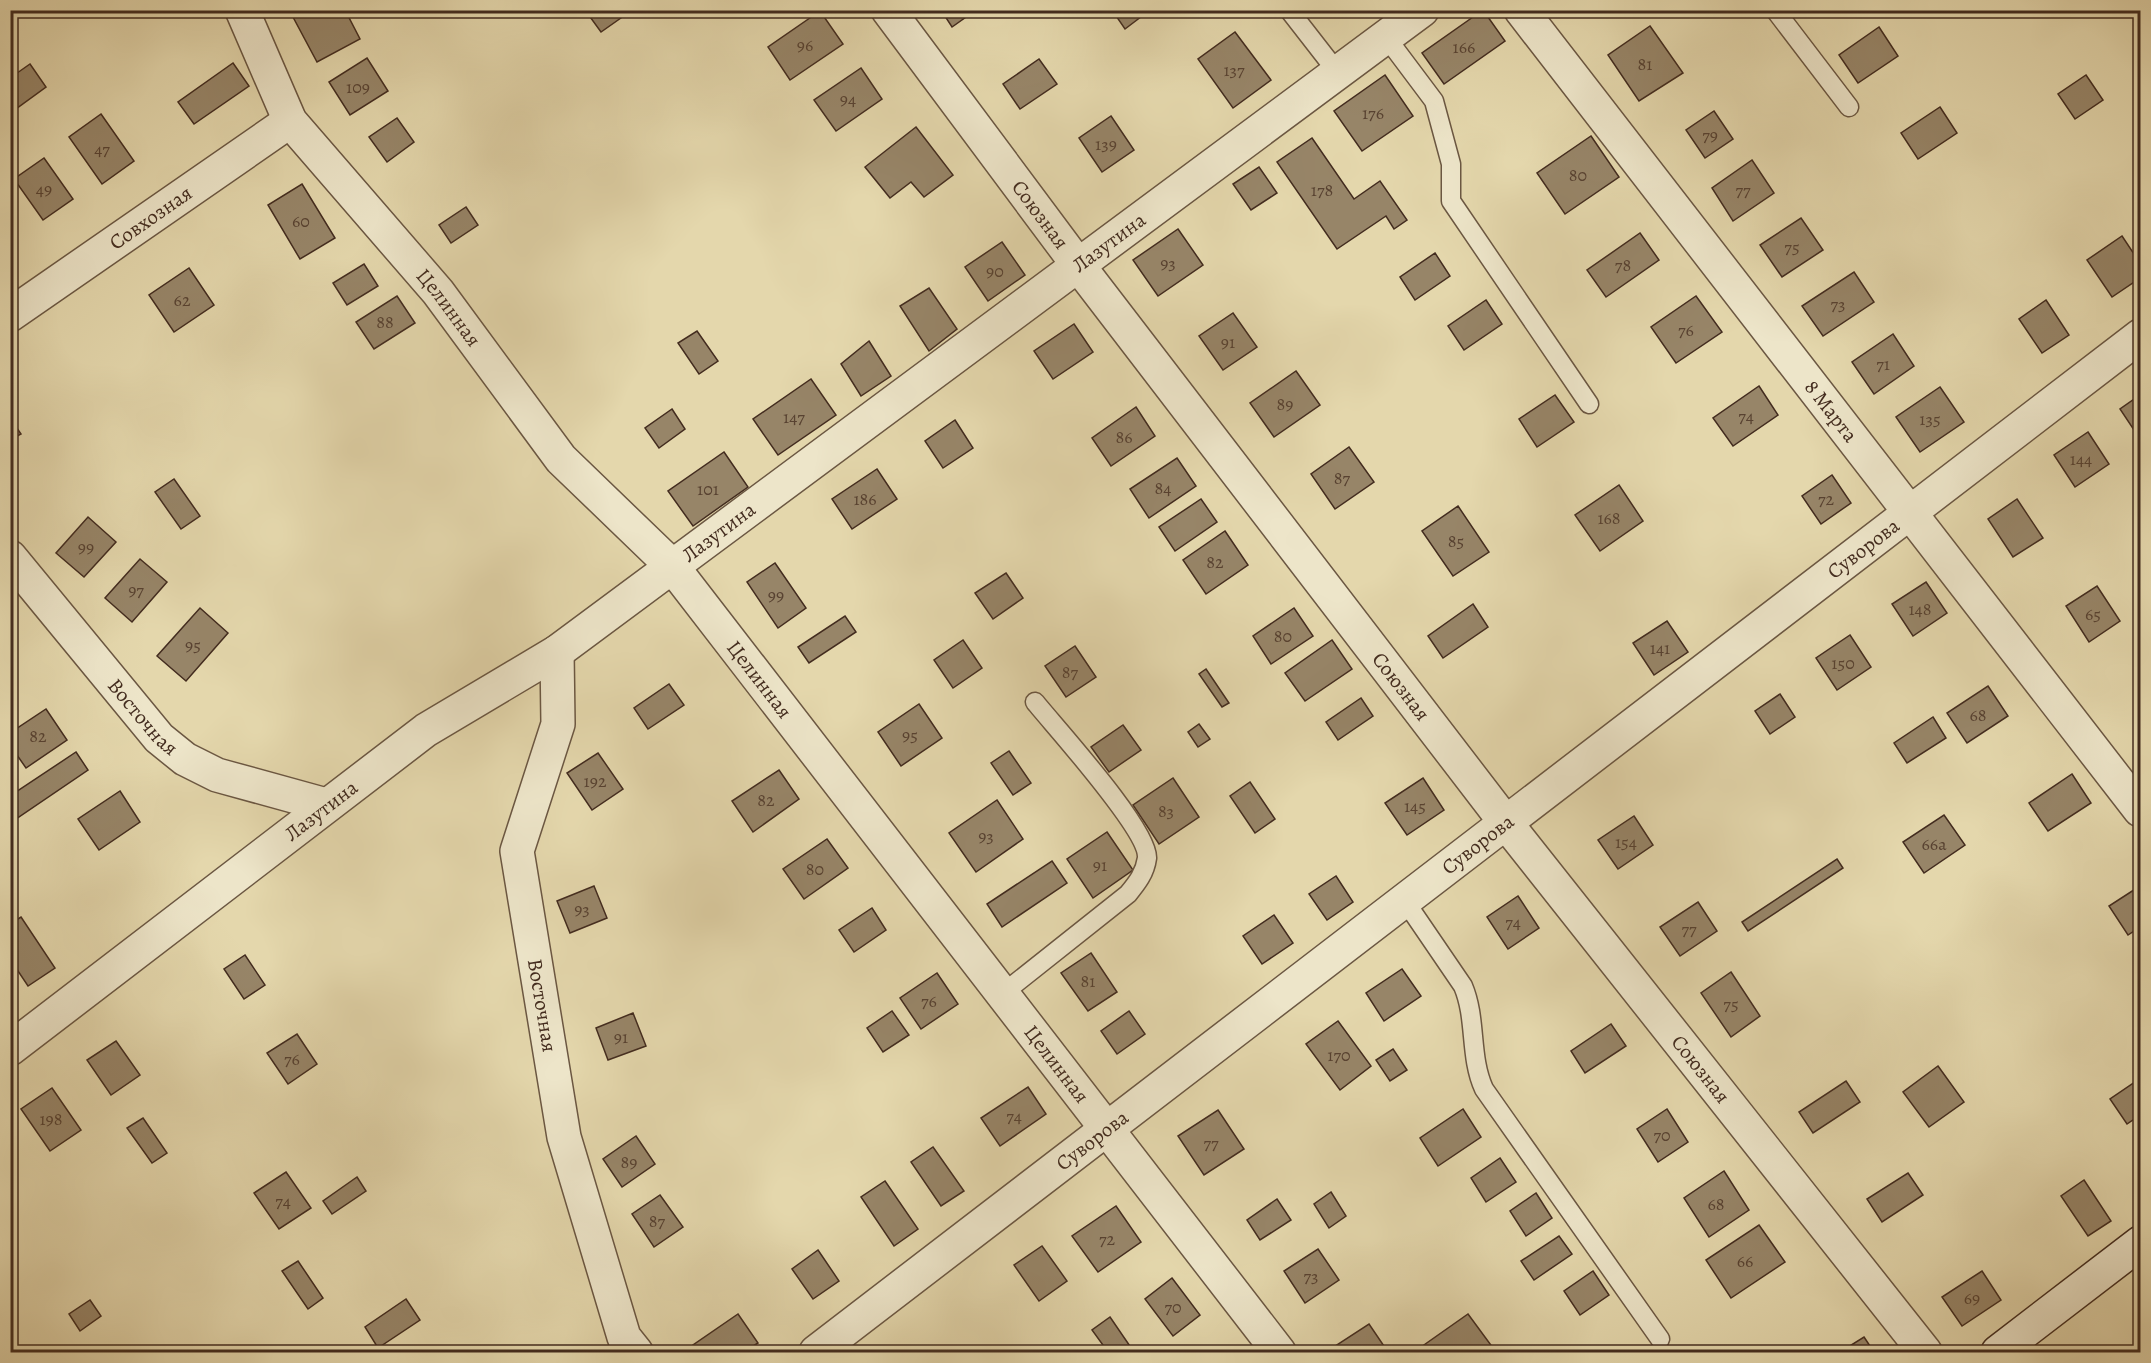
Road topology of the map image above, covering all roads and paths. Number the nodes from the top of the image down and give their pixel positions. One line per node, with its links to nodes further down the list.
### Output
1 (243, 10): 10 (street, Целинная)
2 (888, 10): 11 (street, Союзная)
3 (1288, 10): 8 (lane)
4 (1422, 10): 7 (street, Лазутина)
5 (1521, 10): 15 (street, 8 Марта)
6 (1775, 10): 9 (lane)
7 (1386, 37): 8 (street, Лазутина); 14 (lane)
8 (1338, 73): 11 (street, Лазутина)
9 (1849, 107)
10 (290, 121): 12 (street, Совхозная); 17 (street, Целинная)
11 (1078, 266): 17 (street, Лазутина); 22 (street, Союзная)
12 (10, 315)
13 (2140, 336): 15 (street, Суворова)
14 (1589, 404)
15 (1910, 513): 21 (street, 8 Марта); 22 (street, Суворова)
16 (10, 557): 20 (street, Восточная)
17 (672, 567): 18 (street, Лазутина); 24 (street, Целинная)
18 (557, 652): 20 (street, Лазутина); 29 (street, Восточная)
19 (1035, 702): 24 (lane)
20 (326, 805): 25 (street, Лазутина)
21 (2140, 810)
22 (1506, 823): 23 (street, Суворова); 32 (street, Союзная)
23 (1405, 901): 26 (street, Суворова); 28 (lane)
24 (1002, 994): 26 (street, Целинная)
25 (10, 1048)
26 (1107, 1130): 30 (street, Суворова); 31 (street, Целинная)
27 (2140, 1244): 33 (street)
28 (1660, 1339)
29 (636, 1353)
30 (816, 1353)
31 (1279, 1353)
32 (1925, 1353)
33 (1998, 1353)

